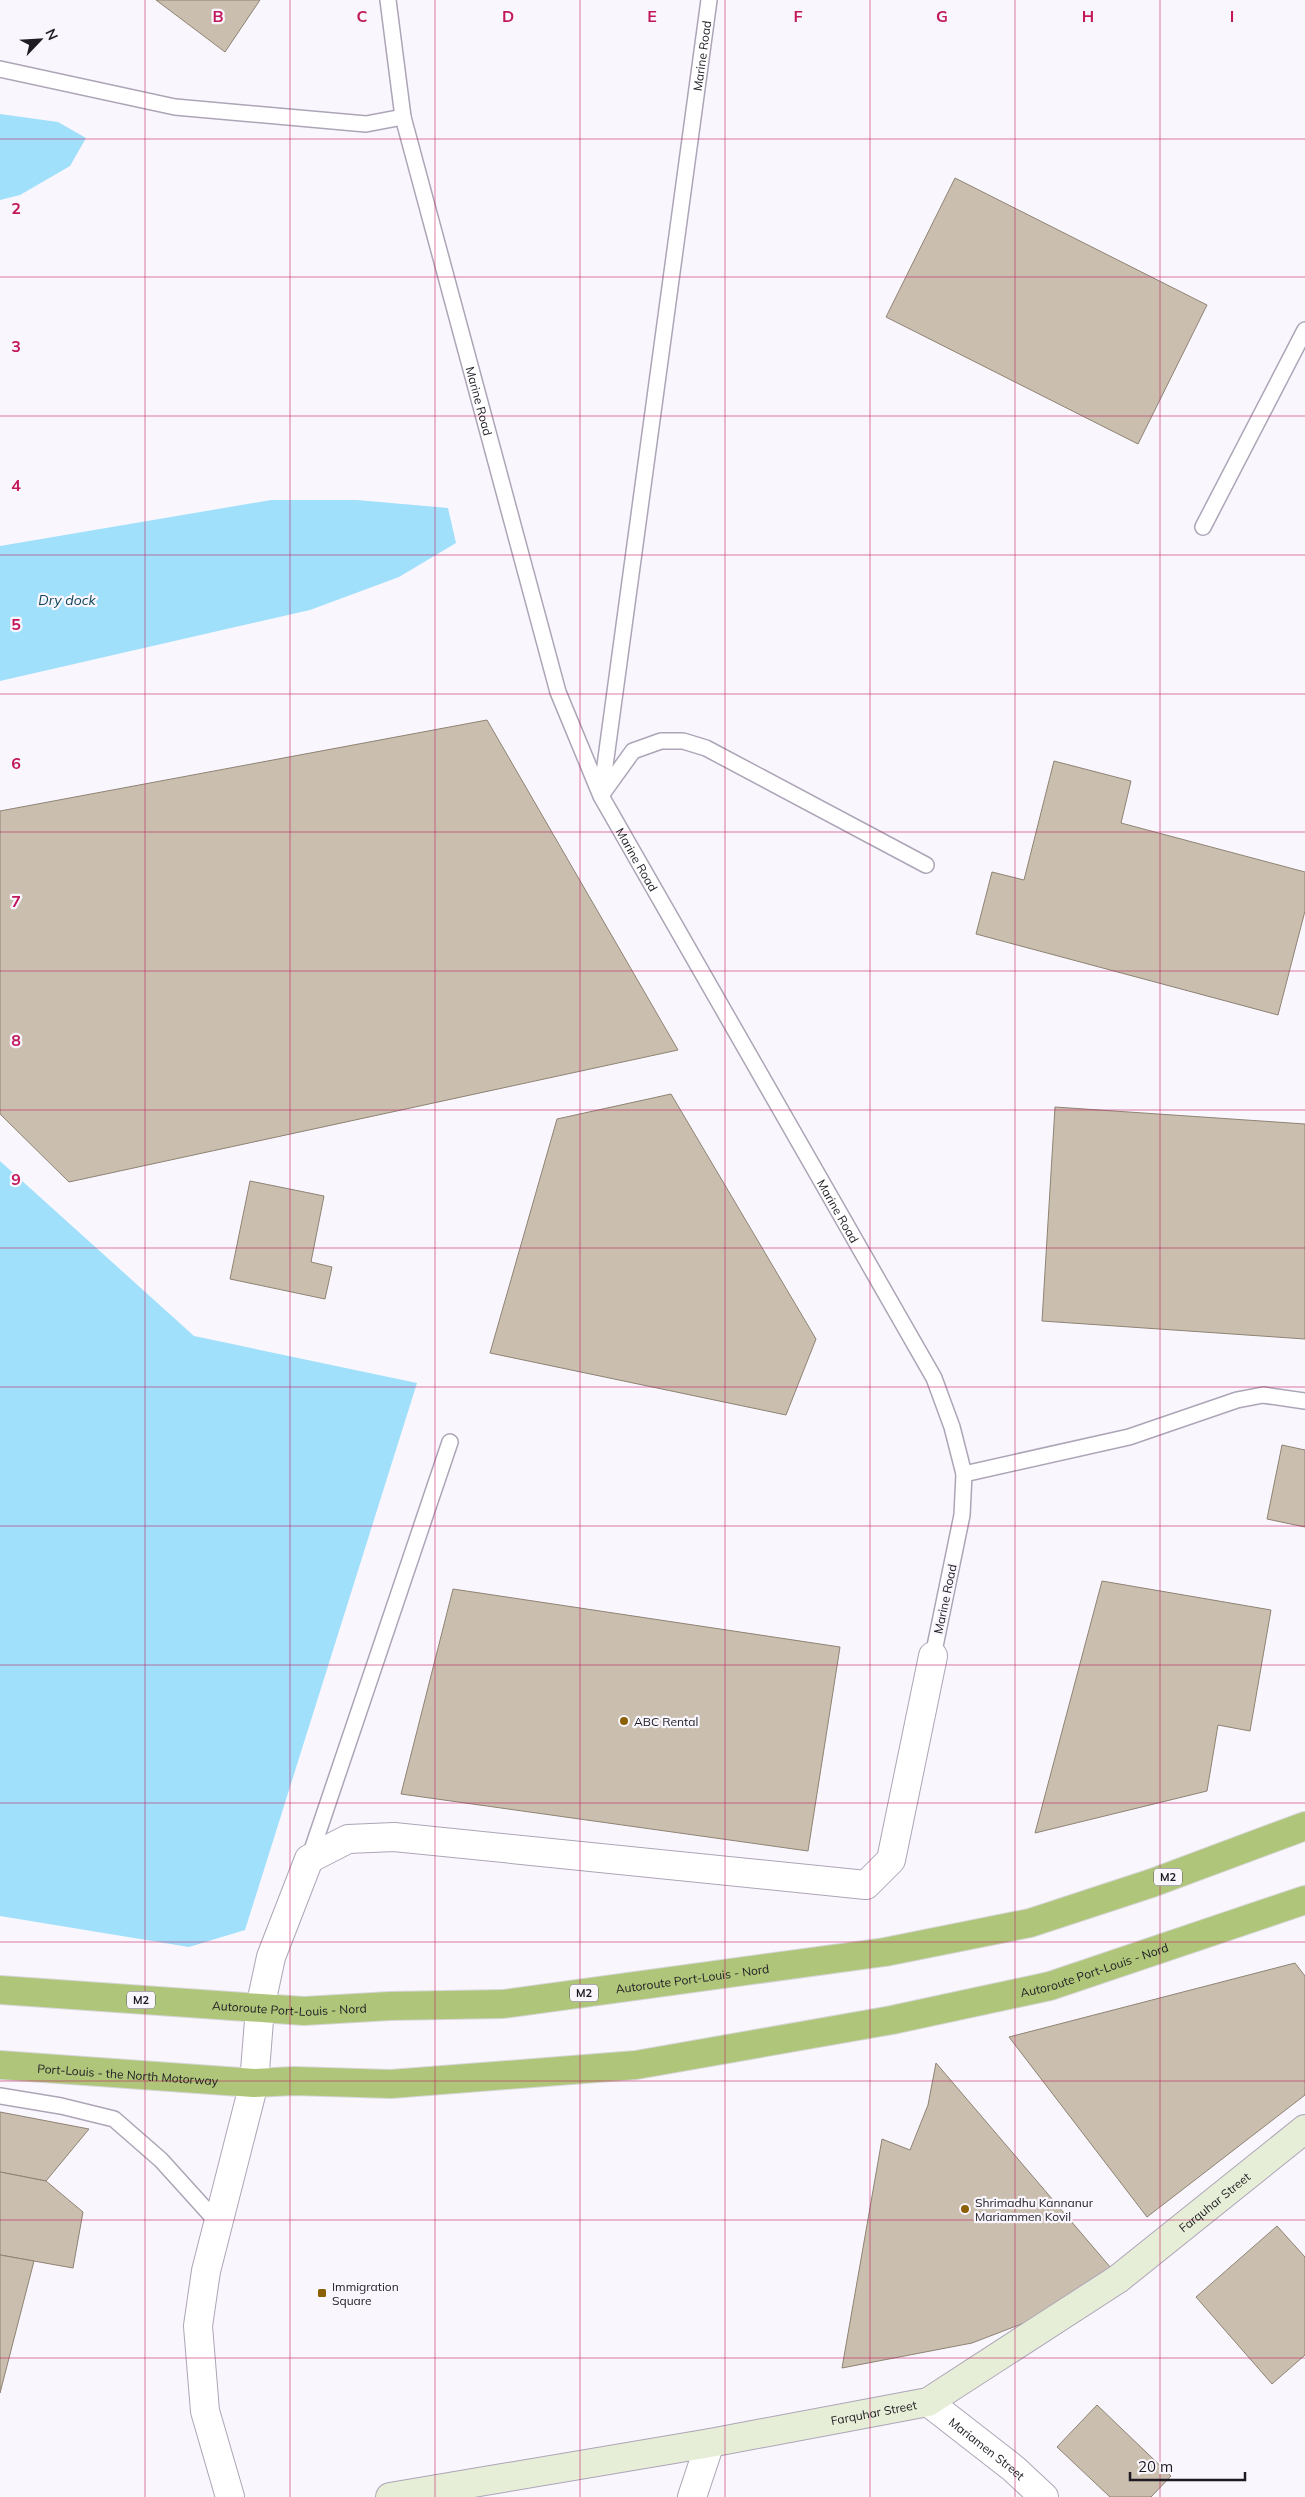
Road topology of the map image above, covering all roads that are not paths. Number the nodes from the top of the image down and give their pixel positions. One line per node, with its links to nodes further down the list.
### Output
1 (388, 0): 4 (lane, Marine Road)
2 (709, 0): 7 (lane, Marine Road)
3 (0, 70): 4 (lane)
4 (403, 118): 7 (lane, Marine Road)
5 (1305, 330): 6 (lane)
6 (1203, 527)
7 (601, 796): 8 (lane); 11 (lane, Marine Road)
8 (926, 866)
9 (1305, 1401): 11 (lane)
10 (450, 1442): 14 (lane)
11 (964, 1474): 12 (lane, Marine Road)
12 (933, 1656): 14 (street)
13 (1305, 1826): 17 (highway, Autoroute Port-Louis - Nord / M2)
14 (308, 1859): 17 (street)
15 (1305, 1900): 19 (highway, Autoroute Port-Louis - Nord)
16 (0, 1990): 17 (highway, Autoroute Port-Louis - Nord / M2)
17 (260, 2008): 19 (street)
18 (0, 2065): 19 (highway, Port-Louis - the North Motorway)
19 (254, 2083): 22 (street)
20 (0, 2096): 22 (lane)
21 (1305, 2129): 23 (street, Farquhar Street)
22 (218, 2223): 25 (street)
23 (928, 2402): 24 (street, Farquhar Street); 28 (street, Mariamen Street)
24 (710, 2443): 26 (street, Farquhar Street); 27 (street)
25 (230, 2497)
26 (390, 2497)
27 (692, 2497)
28 (1044, 2497)

